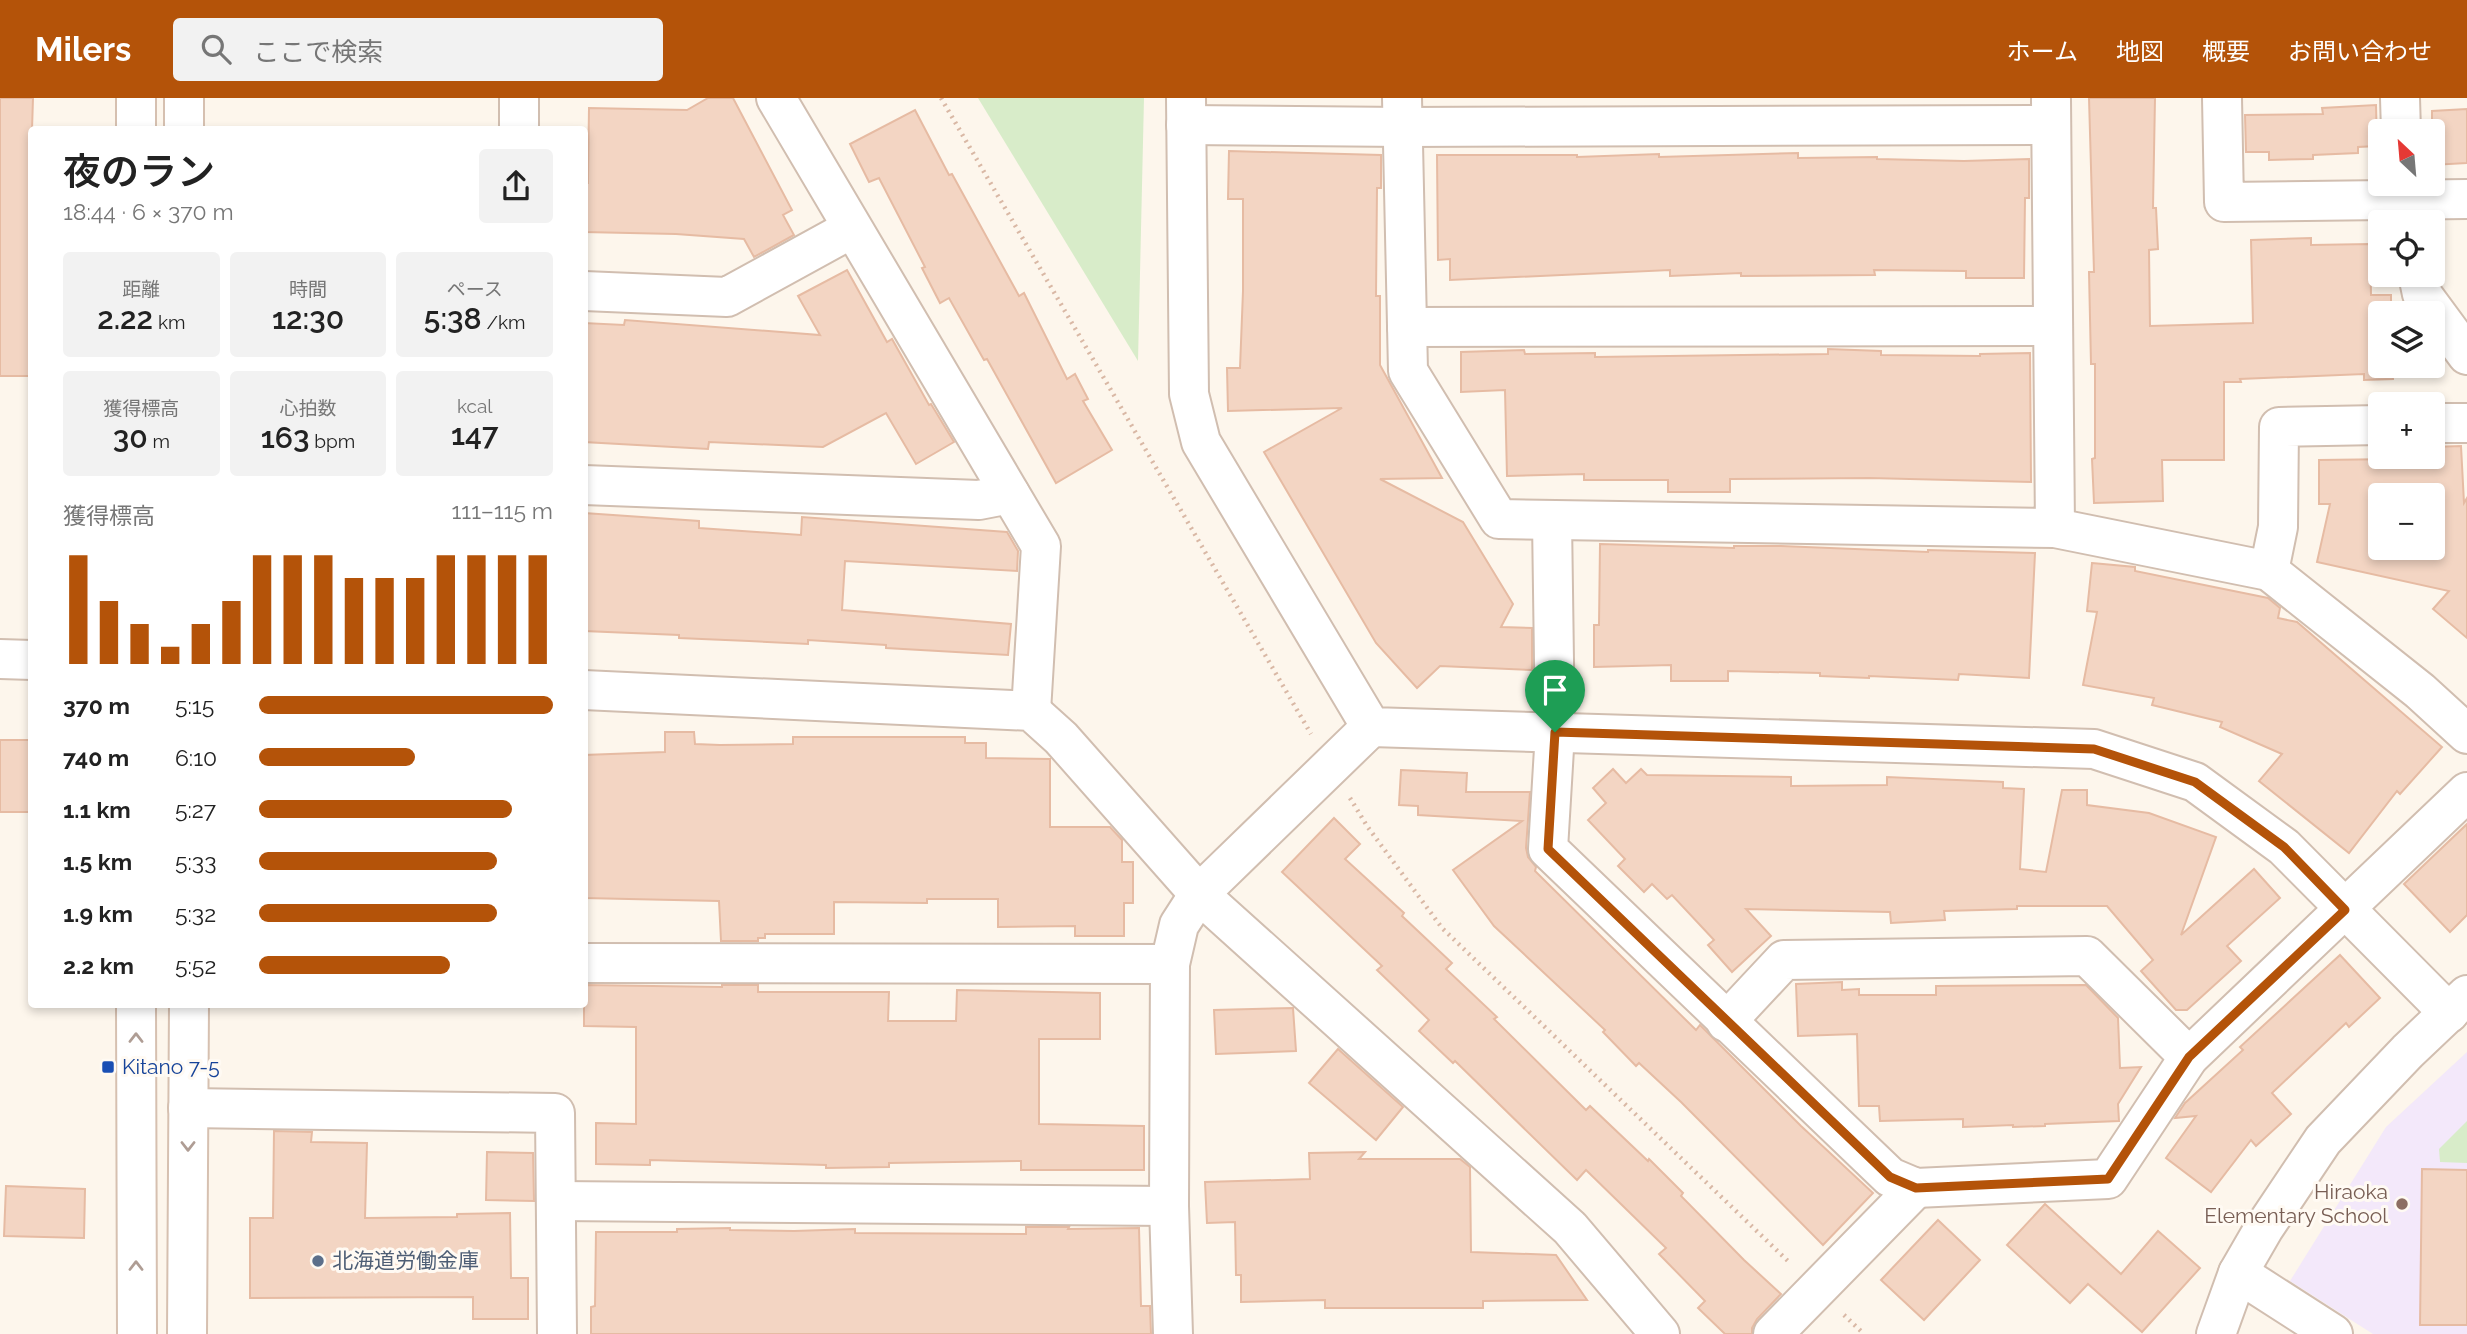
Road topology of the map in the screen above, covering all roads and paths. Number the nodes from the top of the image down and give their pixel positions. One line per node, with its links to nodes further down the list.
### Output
1 (136, 98): 11 (street)
2 (184, 98): 12 (street)
3 (519, 98): 13 (street)
4 (776, 98): 16 (street)
5 (2222, 98): 15 (street)
6 (2400, 98): 10 (street)
7 (1186, 111): 9 (street); 34 (street)
8 (2051, 111): 9 (street); 19 (street)
9 (1402, 112): 20 (street)
10 (2401, 119)
11 (136, 126)
12 (184, 126)
13 (519, 126)
14 (2467, 199): 15 (street)
15 (2404, 202)
16 (851, 229): 18 (street); 26 (street)
17 (2421, 287): 21 (street)
18 (588, 291)
19 (2053, 326): 20 (street); 28 (street)
20 (1407, 327): 27 (street)
21 (2467, 355)
22 (2467, 423): 23 (street)
23 (2445, 424)
24 (2368, 425): 29 (street)
25 (588, 485): 26 (street)
26 (1010, 494): 33 (street)
27 (1552, 520): 28 (street); 35 (street)
28 (2055, 528): 29 (street)
29 (2269, 572): 36 (street)
30 (0, 659): 31 (street)
31 (28, 660)
32 (588, 690): 33 (street)
33 (1031, 711): 38 (street)
34 (1371, 727): 35 (street); 38 (street)
35 (1555, 732): 39 (street); 45 (street)
36 (2467, 733)
37 (2467, 792): 39 (street)
38 (1199, 894): 41 (street); 56 (street)
39 (2345, 910): 42 (street); 46 (street)
40 (588, 963): 41 (street)
41 (1170, 964): 50 (street)
42 (2458, 1004): 51 (street)
43 (136, 1008): 52 (street, one-way to 43)
44 (189, 1008): 47 (street)
45 (1726, 1022): 46 (street); 48 (street)
46 (2189, 1057): 48 (street)
47 (188, 1108): 49 (street); 53 (street, one-way to 53)
48 (1916, 1188): 57 (street)
49 (556, 1201): 50 (street); 54 (street)
50 (1169, 1206): 55 (street)
51 (2238, 1273): 58 (street); 59 (street)
52 (136, 1334)
53 (187, 1334)
54 (556, 1334)
55 (1172, 1334)
56 (1660, 1334)
57 (1773, 1334)
58 (2216, 1334)
59 (2333, 1334)

